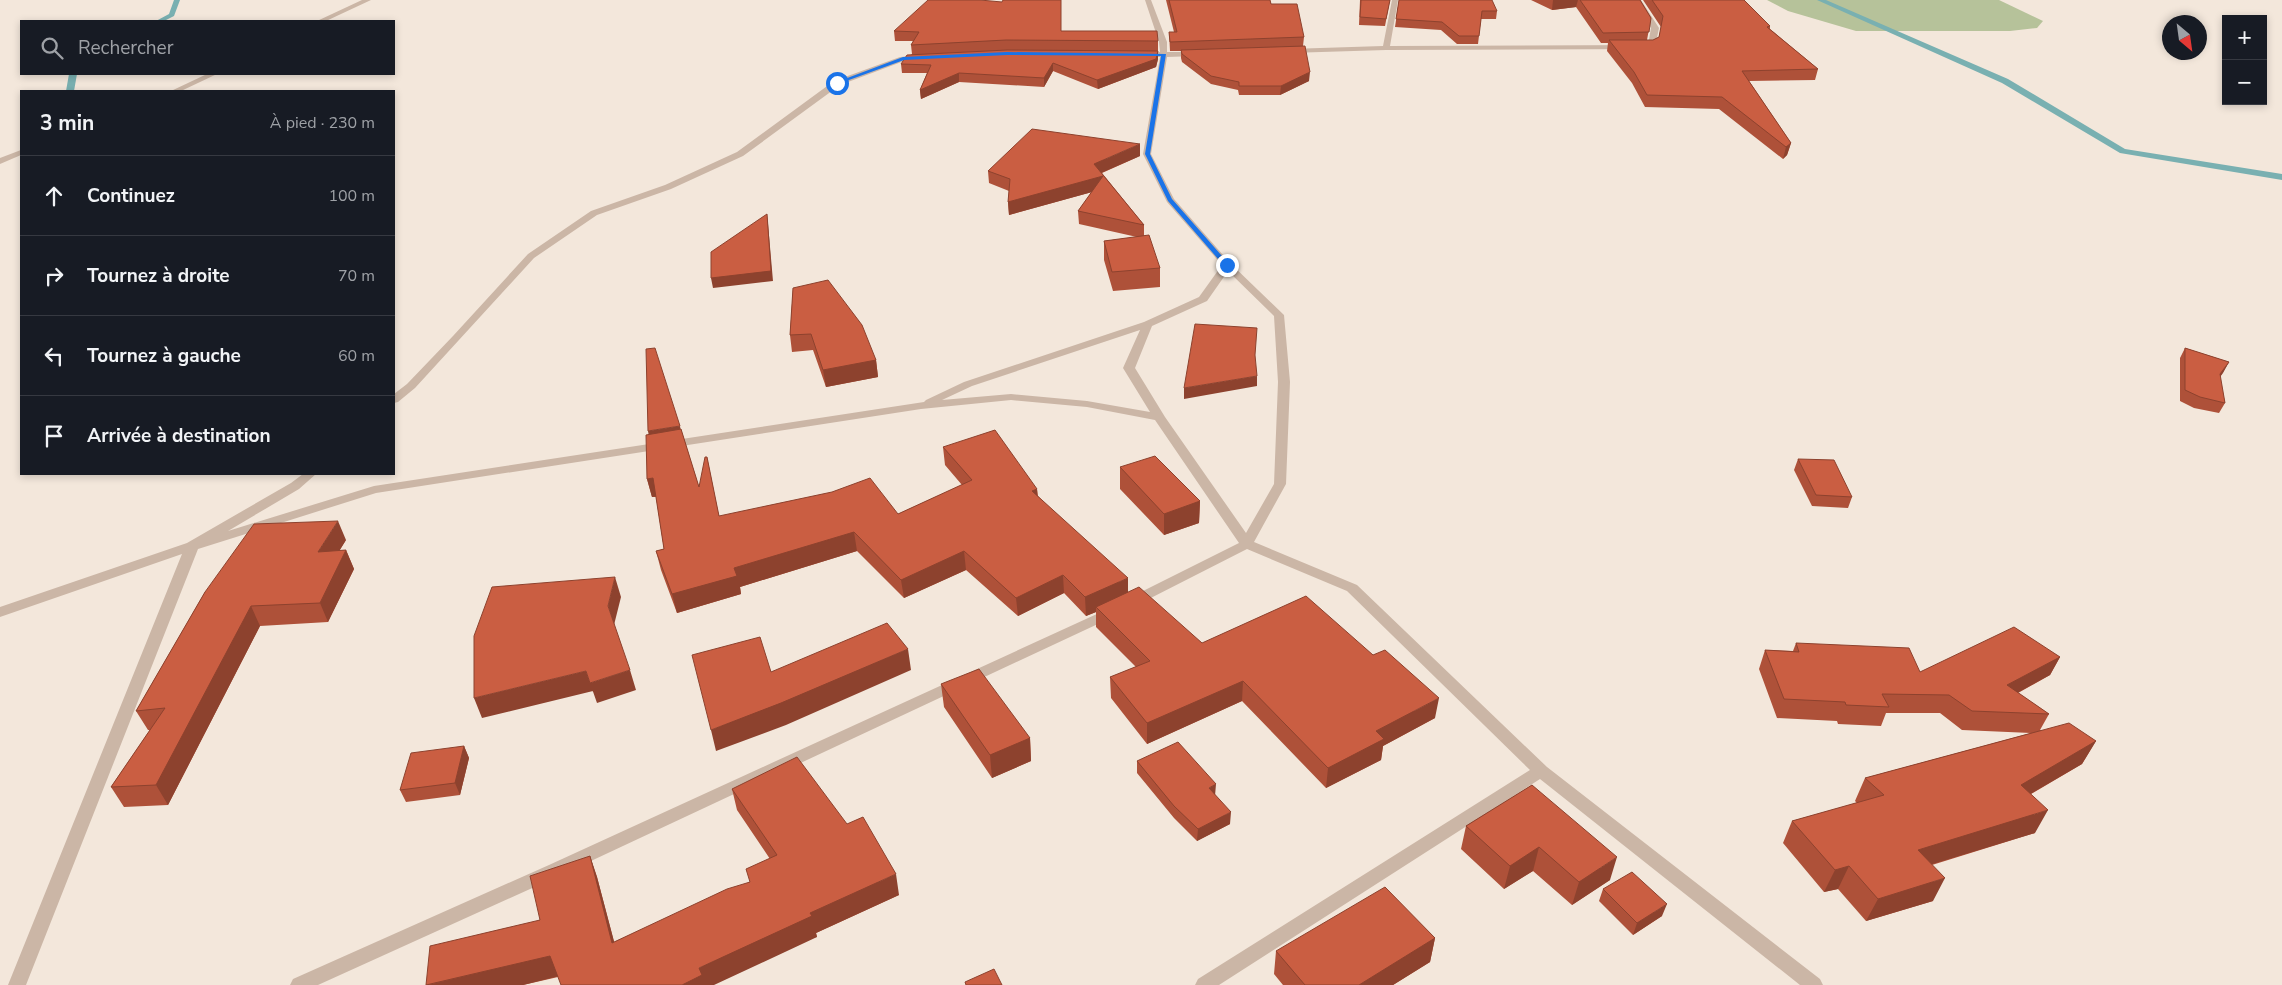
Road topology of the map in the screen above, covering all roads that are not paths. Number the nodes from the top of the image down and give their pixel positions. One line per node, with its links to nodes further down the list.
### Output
1 (368, 0): 5 (street)
2 (1148, 0): 9 (street)
3 (1395, 0): 6 (street)
4 (1632, 0): 6 (street)
5 (323, 20)
6 (1386, 48): 7 (street)
7 (1280, 52)
8 (1202, 54): 9 (street)
9 (1164, 55): 10 (street); 16 (street)
10 (1130, 56)
11 (931, 57): 18 (street)
12 (211, 75): 13 (street)
13 (177, 90)
14 (20, 152): 15 (street)
15 (0, 161)
16 (1227, 265): 17 (street); 22 (street)
17 (1148, 324): 19 (street); 20 (street)
18 (395, 399)
19 (921, 406): 20 (street); 23 (street)
20 (1159, 417): 22 (street)
21 (309, 475): 23 (street)
22 (1247, 544): 25 (street); 27 (street)
23 (192, 546): 24 (street); 26 (street)
24 (0, 612)
25 (1541, 771): 28 (street); 29 (street)
26 (17, 985)
27 (298, 985)
28 (1204, 985)
29 (1814, 985)

